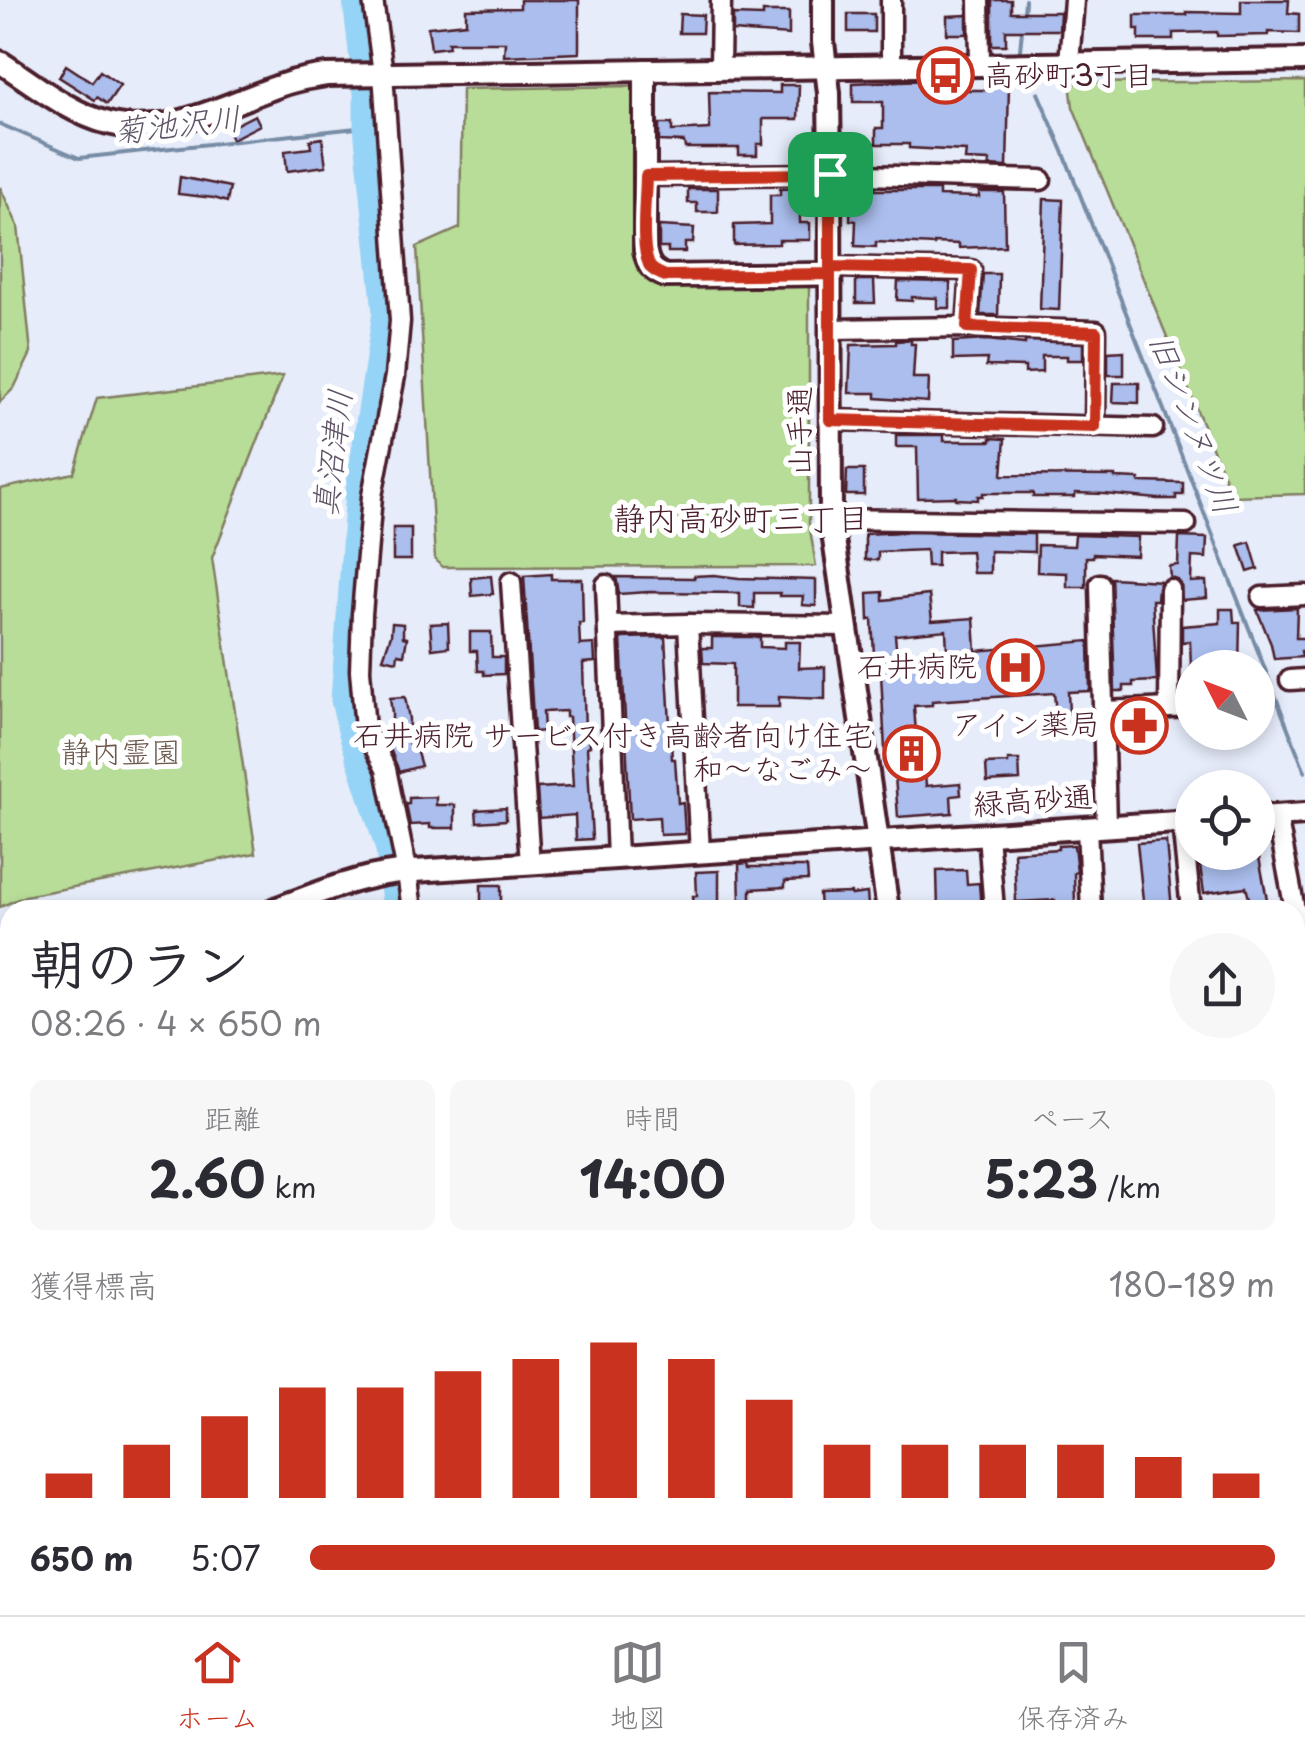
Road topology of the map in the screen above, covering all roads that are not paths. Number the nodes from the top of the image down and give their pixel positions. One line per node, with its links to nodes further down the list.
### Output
1 (373, 0): 15 (street)
2 (720, 0): 13 (street)
3 (823, 0): 12 (street, 山手通)
4 (892, 0): 11 (street)
5 (979, 0): 10 (street)
6 (1074, 0): 9 (street)
7 (1305, 60): 9 (street)
8 (0, 62): 15 (street)
9 (1069, 63): 10 (street)
10 (980, 64): 11 (street)
11 (892, 66): 12 (street)
12 (826, 67): 13 (street); 16 (street, 山手通)
13 (720, 69): 14 (street)
14 (645, 70): 15 (street); 17 (street)
15 (379, 74): 50 (street)
16 (830, 174): 17 (street); 18 (street); 19 (street, 山手通)
17 (646, 176): 19 (street)
18 (1042, 180)
19 (830, 270): 20 (street); 21 (street, 山手通)
20 (967, 327): 21 (street); 23 (street)
21 (830, 328): 22 (street, 山手通)
22 (830, 420): 23 (street); 25 (street, 山手通)
23 (1095, 427): 24 (street)
24 (1153, 428)
25 (831, 519): 26 (street); 35 (street, 山手通)
26 (1186, 524)
27 (511, 582): 48 (street)
28 (1100, 584): 38 (street)
29 (606, 585): 34 (street)
30 (1170, 589): 36 (street)
31 (1305, 595): 32 (street)
32 (1262, 597)
33 (688, 624): 34 (street); 35 (street); 46 (street)
34 (608, 626): 47 (street)
35 (845, 626): 44 (street, 山手通)
36 (1169, 708): 37 (street); 38 (street)
37 (1175, 708)
38 (1105, 711): 42 (street)
39 (1305, 814): 40 (street)
40 (1275, 816)
41 (1175, 822): 42 (street, 緑高砂通)
42 (1096, 827): 43 (street, 緑高砂通); 55 (street)
43 (988, 834): 44 (street, 緑高砂通); 54 (street)
44 (878, 842): 46 (street, 緑高砂通); 53 (street, 山手通)
45 (1275, 843): 57 (street)
46 (700, 853): 47 (street, 緑高砂通)
47 (617, 858): 48 (street, 緑高砂通)
48 (530, 864): 50 (street, 緑高砂通)
49 (1190, 870): 56 (street)
50 (403, 872): 51 (street, 緑高砂通); 52 (street)
51 (301, 900)
52 (410, 900)
53 (887, 900)
54 (993, 900)
55 (1092, 900)
56 (1191, 900)
57 (1292, 900)

